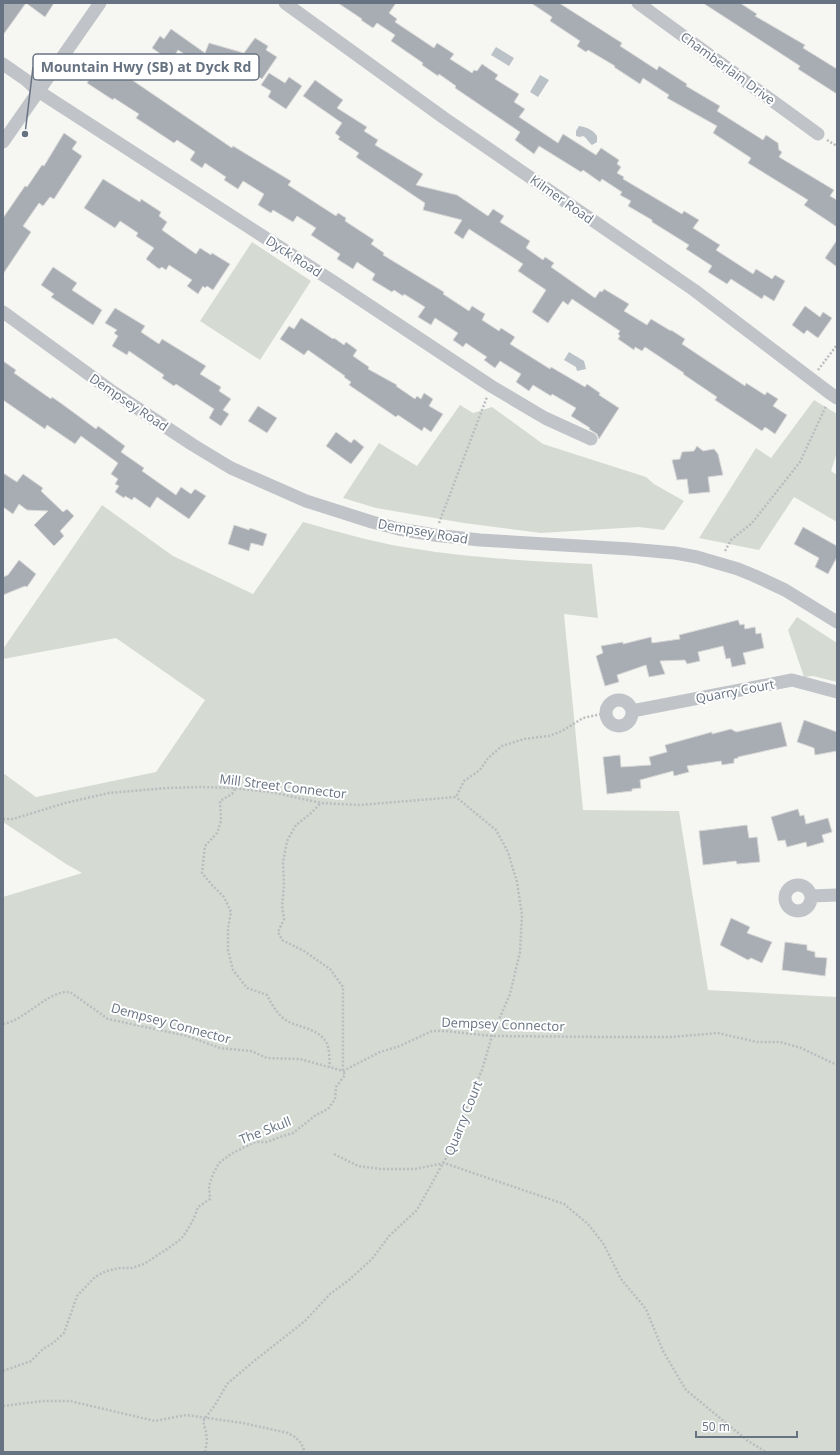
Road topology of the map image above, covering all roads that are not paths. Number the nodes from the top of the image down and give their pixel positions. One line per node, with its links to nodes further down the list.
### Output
1 (100, 3): 5 (street)
2 (285, 3): 9 (street, Kilmer Road)
3 (638, 3): 6 (street, Chamberlain Drive)
4 (3, 64): 5 (street, Dyck Road)
5 (38, 91): 7 (street); 10 (street, Dyck Road)
6 (818, 134)
7 (3, 142)
8 (3, 312): 11 (street, Dempsey Road)
9 (834, 396)
10 (591, 439)
11 (837, 622)
12 (837, 692): 13 (street, Quarry Court)
13 (632, 711): 13 (street)
14 (837, 895): 15 (street)
15 (811, 896)

